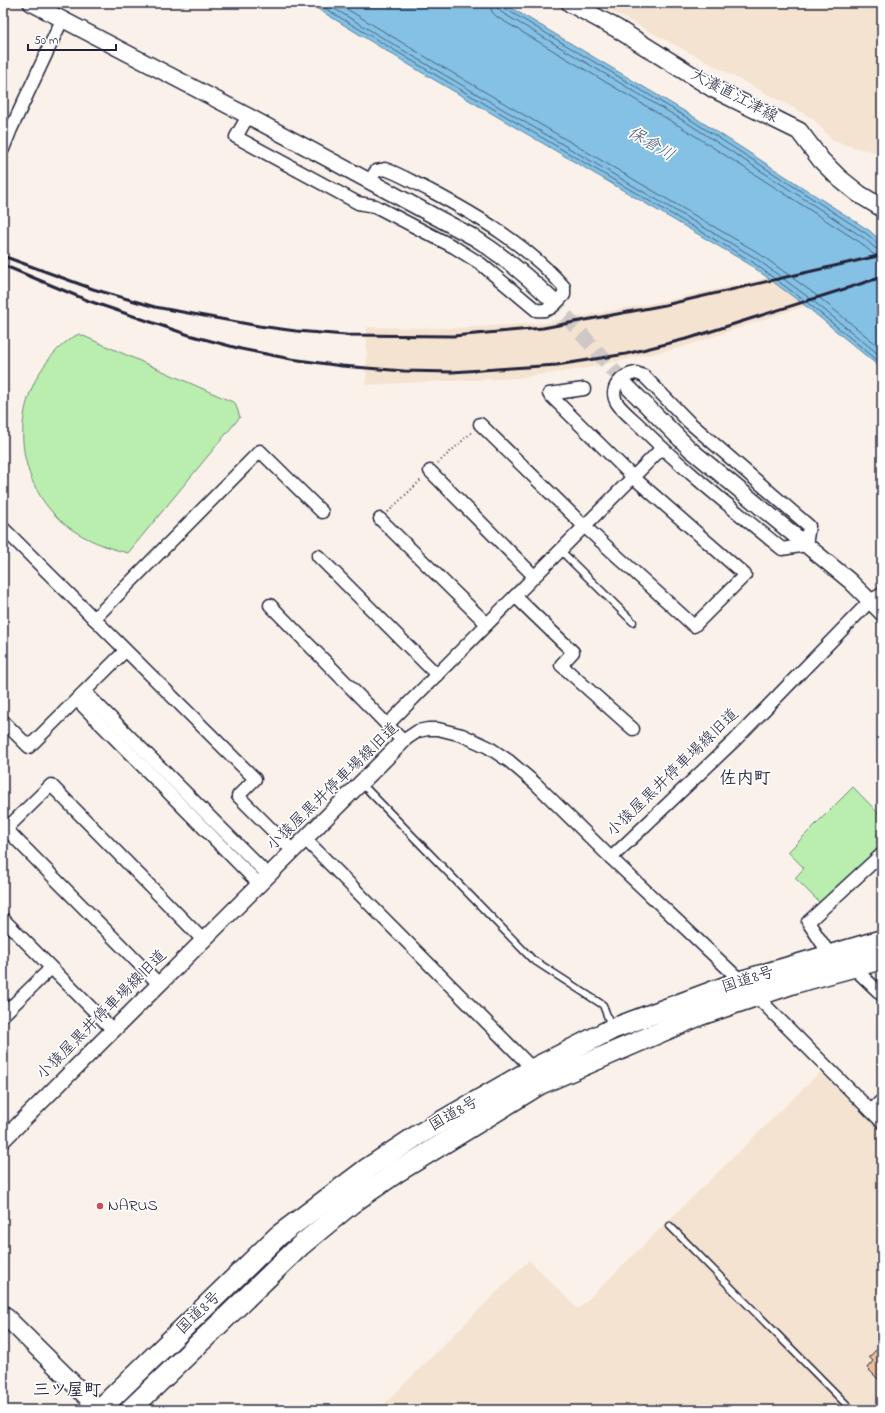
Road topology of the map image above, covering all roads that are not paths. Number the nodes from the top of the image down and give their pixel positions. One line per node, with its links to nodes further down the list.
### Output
1 (31, 3): 3 (street)
2 (570, 3): 7 (main road, 大瀁直江津線)
3 (62, 20): 4 (street); 5 (street)
4 (248, 116): 6 (street); 6 (street)
5 (3, 149)
6 (370, 180): 8 (street)
7 (882, 208)
8 (551, 299)
9 (629, 388): 19 (street)
10 (584, 389): 14 (street)
11 (480, 424): 17 (street)
12 (662, 448): 14 (street); 19 (street); 19 (street)
13 (430, 471): 22 (street)
14 (634, 477): 17 (street); 17 (street)
15 (322, 512): 27 (street)
16 (380, 519): 29 (street)
17 (584, 526): 20 (street)
18 (3, 528): 27 (street)
19 (806, 545): 24 (street)
20 (560, 550): 22 (street); 28 (lane)
21 (318, 556): 31 (street)
22 (534, 576): 23 (street)
23 (515, 596): 29 (street); 35 (street)
24 (876, 597): 26 (street); 42 (street, 小猿屋黒井停車場線旧道)
25 (270, 605): 34 (street)
26 (882, 612)
27 (94, 619): 30 (street)
28 (634, 622)
29 (487, 624): 31 (street)
30 (126, 651): 32 (street); 40 (street)
31 (437, 675): 34 (street)
32 (81, 696): 33 (street); 43 (street)
33 (3, 721)
34 (388, 724): 36 (street)
35 (633, 729)
36 (403, 741): 37 (street, 小猿屋黒井停車場線旧道); 42 (street, 小猿屋黒井停車場線旧道)
37 (361, 783): 39 (street, 小猿屋黒井停車場線旧道); 55 (lane)
38 (5, 830): 45 (street); 51 (street)
39 (304, 839): 40 (street, 小猿屋黒井停車場線旧道); 57 (street)
40 (293, 851): 43 (street, 小猿屋黒井停車場線旧道)
41 (882, 854): 47 (street)
42 (611, 858): 52 (street)
43 (264, 880): 45 (street, 小猿屋黒井停車場線旧道)
44 (3, 919): 50 (street)
45 (203, 940): 51 (street, 小猿屋黒井停車場線旧道)
46 (882, 940): 47 (highway, 国道8号)
47 (830, 955): 52 (highway, 国道8号)
48 (882, 959): 49 (highway, 国道8号)
49 (853, 967): 52 (highway, 国道8号); 53 (street)
50 (51, 968): 54 (street); 56 (street)
51 (159, 984): 56 (street, 小猿屋黒井停車場線旧道)
52 (748, 988): 55 (highway, 国道8号); 59 (street); 65 (highway, 国道8号)
53 (882, 995)
54 (3, 1014)
55 (612, 1029): 57 (highway, 国道8号)
56 (113, 1030): 61 (street, 小猿屋黒井停車場線旧道)
57 (533, 1069): 64 (highway, 国道8号)
58 (882, 1100): 59 (street)
59 (871, 1111): 60 (street)
60 (882, 1122)
61 (3, 1140)
62 (670, 1226): 66 (lane)
63 (3, 1314): 64 (main road)
64 (99, 1410)
65 (130, 1410)
66 (844, 1410)

